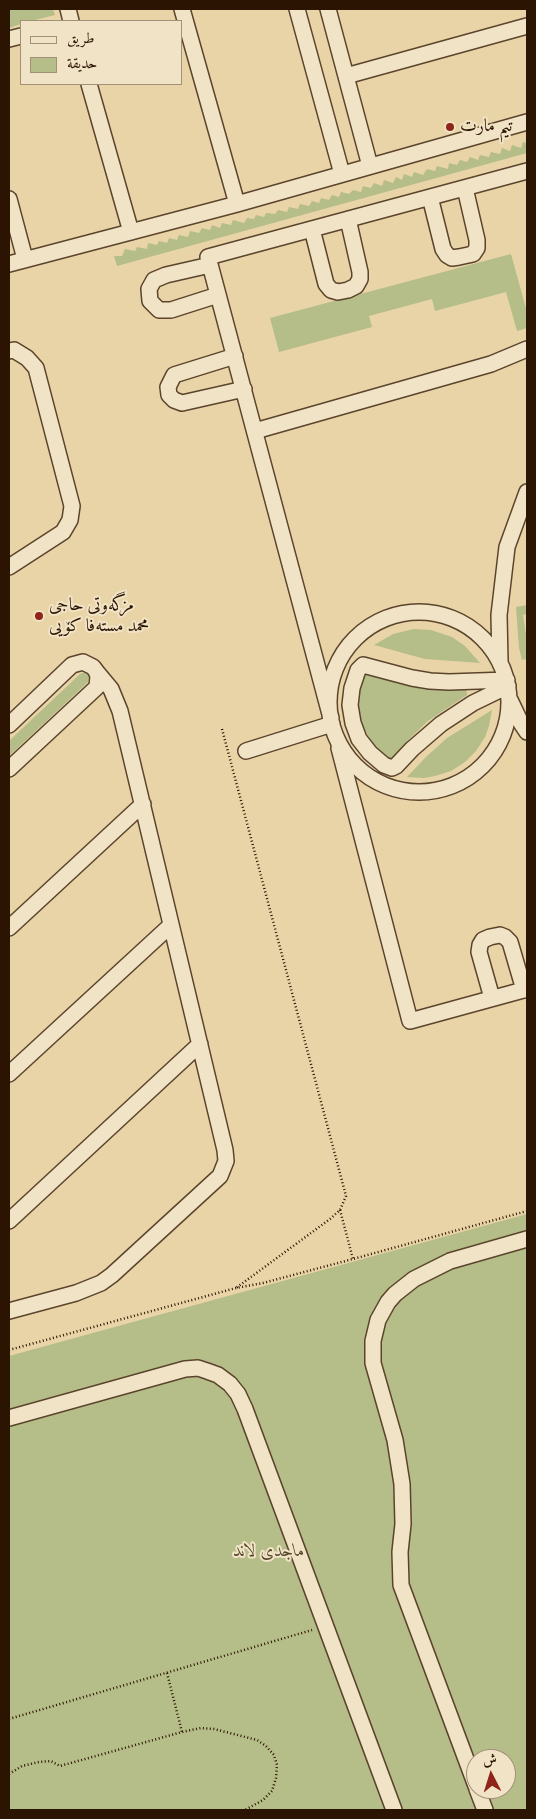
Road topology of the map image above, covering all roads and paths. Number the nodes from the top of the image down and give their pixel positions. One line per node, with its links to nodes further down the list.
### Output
1 (182, 9): 14 (street)
2 (297, 9): 10 (street)
3 (328, 9): 5 (street)
4 (527, 26): 5 (street)
5 (346, 76): 8 (street)
6 (88, 85): 17 (street)
7 (527, 122): 8 (street)
8 (370, 166): 10 (street)
9 (527, 171): 11 (street)
10 (342, 174): 14 (street)
11 (465, 188): 12 (street); 12 (street)
12 (430, 197): 15 (street)
13 (9, 199): 18 (street)
14 (237, 204): 17 (street)
15 (348, 219): 16 (street); 16 (street)
16 (312, 229): 20 (street)
17 (131, 232): 18 (street)
18 (25, 260): 19 (street)
19 (9, 264)
20 (210, 265): 21 (street); 21 (street)
21 (218, 295): 24 (street)
22 (527, 349): 26 (street)
23 (9, 351): 28 (street)
24 (235, 356): 25 (street); 25 (street)
25 (244, 389): 26 (street)
26 (255, 431): 34 (street)
27 (527, 492): 29 (street)
28 (9, 567)
29 (499, 615): 30 (street); 31 (street)
30 (472, 629): 31 (street); 34 (street)
31 (500, 662): 33 (street)
32 (96, 671): 35 (street); 40 (street); 41 (street)
33 (508, 688): 33 (street); 37 (street); 38 (street)
34 (332, 724): 38 (street); 39 (street); 45 (street)
35 (9, 725)
36 (222, 729): 48 (path)
37 (527, 732): 38 (street)
38 (502, 738)
39 (246, 751)
40 (9, 769)
41 (142, 804): 42 (street); 43 (street)
42 (171, 925): 46 (street); 47 (street)
43 (9, 928)
44 (526, 989): 45 (street); 45 (street)
45 (492, 998)
46 (200, 1044): 50 (street); 54 (street)
47 (9, 1074)
48 (340, 1210): 52 (path); 53 (path)
49 (527, 1211): 52 (path)
50 (9, 1221)
51 (527, 1239): 61 (street)
52 (353, 1259): 53 (path)
53 (236, 1288): 55 (path)
54 (9, 1311)
55 (9, 1350)
56 (9, 1418): 64 (street)
57 (316, 1629): 58 (path)
58 (167, 1673): 59 (path); 60 (path)
59 (9, 1720)
60 (182, 1732): 62 (path); 63 (path)
61 (466, 1759)
62 (9, 1774)
63 (245, 1810)
64 (394, 1810)

